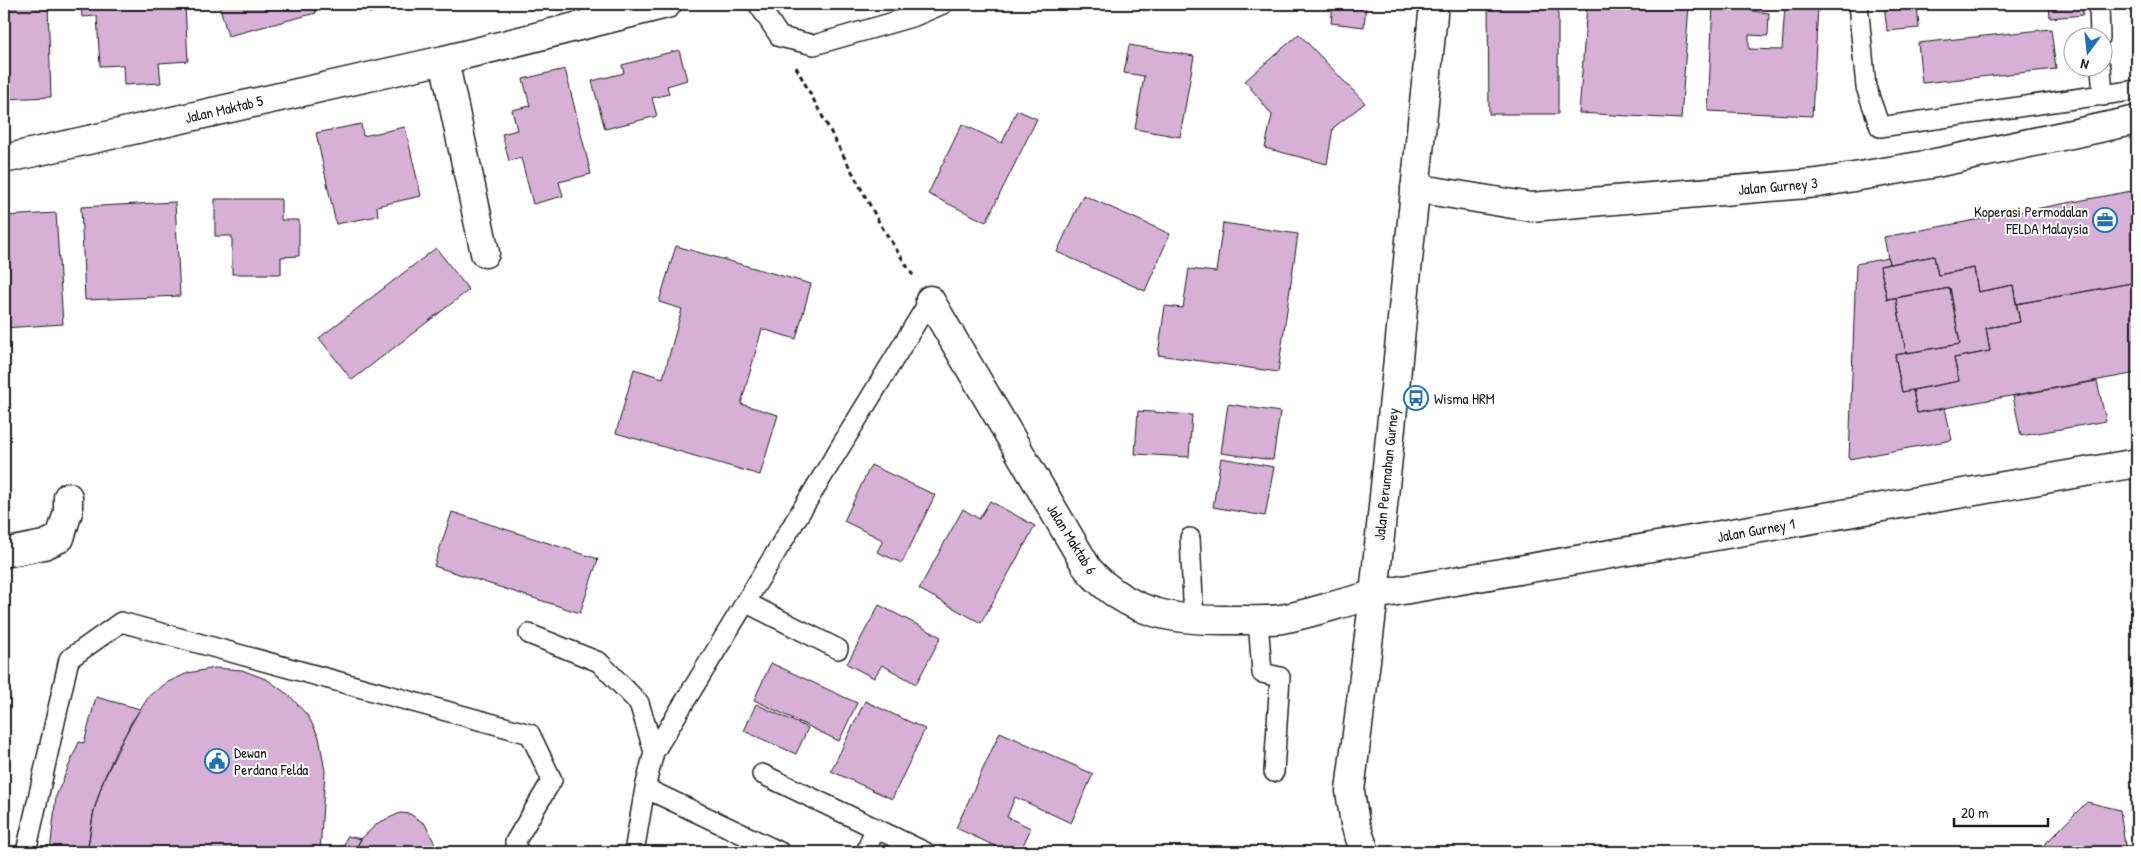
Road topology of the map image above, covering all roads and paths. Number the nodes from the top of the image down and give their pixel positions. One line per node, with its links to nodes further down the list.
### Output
1 (667, 4): 9 (street, Jalan Maktab 5)
2 (758, 4): 8 (lane)
3 (943, 4): 8 (lane)
4 (1434, 4): 15 (street, Jalan Perumahan Gurney)
5 (1858, 4): 12 (lane)
6 (2099, 4): 7 (lane)
7 (2100, 28)
8 (780, 37): 17 (path)
9 (444, 60): 14 (street, Jalan Maktab 5); 16 (street)
10 (2102, 78): 12 (lane)
11 (2137, 90): 12 (lane)
12 (2102, 96)
13 (2137, 120): 15 (street, Jalan Gurney 3)
14 (4, 159)
15 (1415, 188): 22 (street, Jalan Perumahan Gurney)
16 (485, 253)
17 (930, 300): 23 (lane); 25 (street, Jalan Maktab 6)
18 (2137, 463): 22 (street, Jalan Gurney 1)
19 (68, 497): 21 (street)
20 (1190, 538): 25 (lane)
21 (4, 553)
22 (1374, 595): 24 (street, Jalan Maktab 6); 39 (street, Jalan Perumahan Gurney)
23 (745, 602): 27 (lane); 28 (lane)
24 (1258, 620): 25 (street, Jalan Maktab 6); 29 (lane)
25 (1194, 621)
26 (529, 634): 28 (lane)
27 (838, 649)
28 (654, 752): 31 (lane)
29 (1274, 772)
30 (762, 774): 32 (lane)
31 (644, 788): 35 (lane); 36 (lane)
32 (875, 828): 37 (lane); 38 (lane)
33 (26, 852): 34 (lane)
34 (519, 852)
35 (634, 852)
36 (780, 852)
37 (866, 852)
38 (924, 852)
39 (1365, 852)

